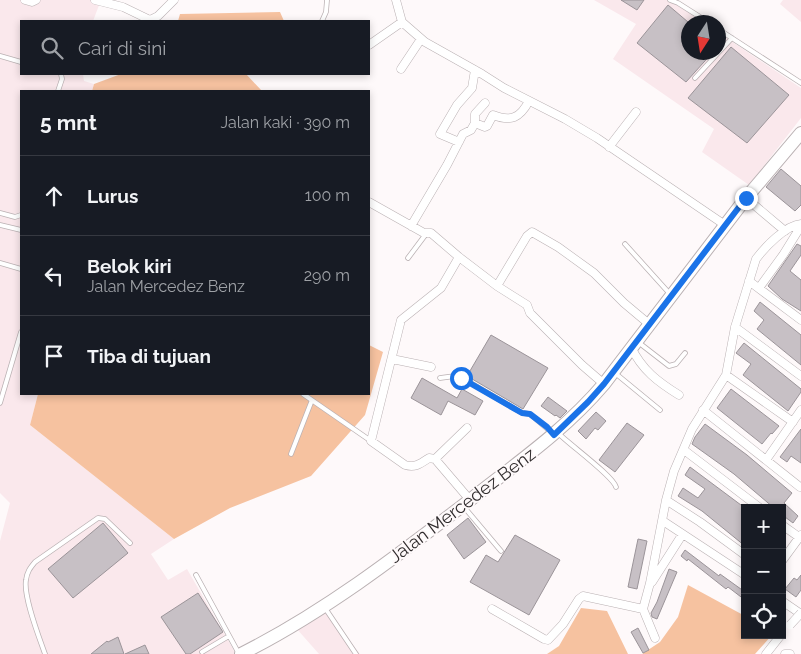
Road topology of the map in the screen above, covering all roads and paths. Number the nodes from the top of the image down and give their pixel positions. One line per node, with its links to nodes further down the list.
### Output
1 (25, 0): 2 (street)
2 (36, 0)
3 (95, 0): 4 (street)
4 (174, 0)
5 (327, 0): 9 (lane)
6 (396, 0): 10 (street)
7 (670, 0): 8 (lane)
8 (697, 15)
9 (322, 20)
10 (402, 22): 13 (street); 14 (street)
11 (726, 34): 12 (lane)
12 (732, 38): 20 (lane); 21 (lane)
13 (422, 39): 17 (street); 18 (street)
14 (370, 44)
15 (0, 56): 16 (lane)
16 (20, 62)
17 (401, 69)
18 (475, 70): 23 (street); 28 (street)
19 (61, 75): 22 (lane)
20 (695, 78)
21 (801, 83)
22 (58, 90)
23 (529, 101): 26 (street); 29 (street)
24 (485, 103): 26 (street)
25 (636, 112): 29 (street)
26 (475, 123): 28 (street)
27 (801, 133): 30 (main road, Jalan Mercedez Benz)
28 (459, 142): 37 (street)
29 (609, 146): 34 (street)
30 (746, 198): 34 (main road, Jalan Mercedez Benz); 39 (street)
31 (370, 203): 37 (street)
32 (0, 214): 33 (lane)
33 (20, 215)
34 (725, 225): 49 (main road, Jalan Mercedez Benz)
35 (801, 225): 39 (street); 48 (street)
36 (0, 226): 38 (lane)
37 (411, 226): 40 (street)
38 (20, 230)
39 (785, 231): 46 (street)
40 (428, 232): 42 (street); 43 (lane)
41 (625, 244): 49 (lane)
42 (459, 257): 47 (street); 56 (street)
43 (408, 258)
44 (0, 263): 45 (lane)
45 (20, 269)
46 (749, 280): 48 (street); 52 (street)
47 (498, 286): 51 (street); 62 (street)
48 (759, 288): 50 (street)
49 (671, 295): 51 (main road, Jalan Mercedez Benz)
50 (801, 320)
51 (649, 324): 54 (main road, Jalan Mercedez Benz)
52 (734, 327): 59 (street); 60 (street)
53 (20, 335): 66 (lane)
54 (634, 344): 55 (lane); 58 (main road, Jalan Mercedez Benz); 63 (street)
55 (685, 353)
56 (392, 360): 57 (street); 73 (street)
57 (431, 366)
58 (613, 372): 62 (main road, Jalan Mercedez Benz); 67 (lane)
59 (726, 376): 68 (street); 70 (street)
60 (801, 376)
61 (440, 378): 72 (lane)
62 (604, 384): 72 (main road, Jalan Mercedez Benz)
63 (679, 394)
64 (304, 395): 65 (lane)
65 (312, 400): 73 (lane); 75 (lane)
66 (0, 402)
67 (660, 410)
68 (703, 410): 74 (street); 77 (street)
69 (801, 410): 70 (street)
70 (793, 422): 77 (street)
71 (467, 428): 76 (street)
72 (556, 434): 78 (lane); 81 (main road, Jalan Mercedez Benz)
73 (371, 441): 76 (street)
74 (684, 450): 80 (street); 82 (street)
75 (291, 454)
76 (434, 459): 81 (street)
77 (766, 460): 79 (street)
78 (616, 487)
79 (801, 488)
80 (666, 500): 83 (street); 89 (street)
81 (466, 503): 88 (lane); 95 (main road, Jalan Mercedez Benz)
82 (755, 504)
83 (663, 521): 85 (street); 93 (street)
84 (786, 527): 86 (street)
85 (682, 535): 91 (street); 93 (street)
86 (800, 536): 90 (street)
87 (130, 544): 104 (lane)
88 (501, 551)
89 (741, 552)
90 (786, 555)
91 (741, 572)
92 (196, 575): 100 (lane)
93 (650, 583): 96 (street)
94 (786, 604): 98 (street)
95 (324, 606): 105 (main road, Jalan Mercedez Benz); 106 (lane)
96 (643, 608): 97 (street); 101 (street)
97 (492, 609)
98 (801, 614): 99 (street, bridge)
99 (786, 630)
100 (229, 636): 103 (lane); 105 (lane)
101 (655, 638)
102 (779, 639): 107 (street)
103 (202, 652)
104 (45, 654)
105 (240, 654)
106 (356, 654)
107 (766, 654)
108 (785, 654): 109 (street)
109 (790, 654)

